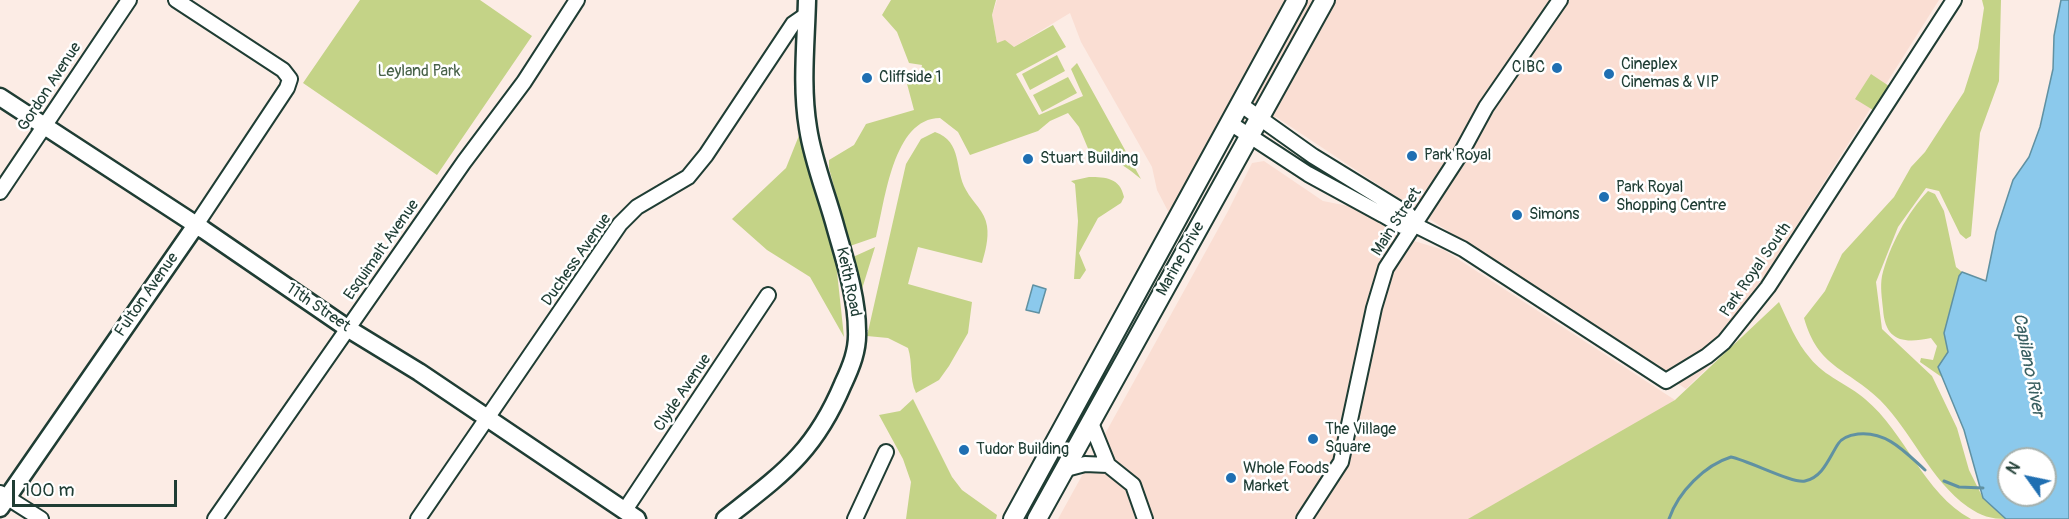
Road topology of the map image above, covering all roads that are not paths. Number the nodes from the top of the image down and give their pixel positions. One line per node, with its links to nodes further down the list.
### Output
1 (129, 0): 13 (street, Gordon Avenue)
2 (176, 0): 16 (street, Fulton Avenue)
3 (577, 0): 19 (street, Esquimalt Avenue)
4 (1297, 0): 10 (main road, Marine Drive)
5 (1324, 0): 11 (main road, Marine Drive)
6 (1560, 0): 17 (street, Main Street)
7 (1954, 0): 17 (street, Park Royal South)
8 (806, 8): 20 (street, Duchess Avenue); 30 (street, Keith Road)
9 (0, 97): 13 (street, 11th Street)
10 (1239, 105): 11 (street, Park Royal South); 12 (main road, Marine Drive)
11 (1259, 118): 14 (main road, Marine Drive); 17 (street, Park Royal South)
12 (1230, 123): 14 (street, Park Royal South); 32 (main road, Marine Drive)
13 (44, 127): 15 (street, Gordon Avenue); 16 (street, 11th Street)
14 (1249, 135): 17 (street, Park Royal South); 21 (main road, Marine Drive)
15 (0, 192)
16 (196, 225): 19 (street, 11th Street); 25 (street, Fulton Avenue)
17 (1415, 225): 35 (street, Main Street)
18 (768, 295): 26 (street, Clyde Avenue)
19 (347, 328): 20 (street, 11th Street); 28 (street, Esquimalt Avenue)
20 (488, 418): 26 (street, 11th Street); 29 (street, Duchess Avenue)
21 (1091, 423): 23 (street); 24 (main road, Marine Drive)
22 (886, 453): 31 (street)
23 (1108, 465): 24 (street); 34 (street)
24 (1065, 469): 33 (main road, Marine Drive)
25 (2, 499): 27 (street)
26 (631, 515)
27 (41, 519)
28 (215, 519)
29 (418, 519)
30 (725, 519)
31 (855, 519)
32 (1012, 519)
33 (1037, 519)
34 (1145, 519)
35 (1304, 519)

